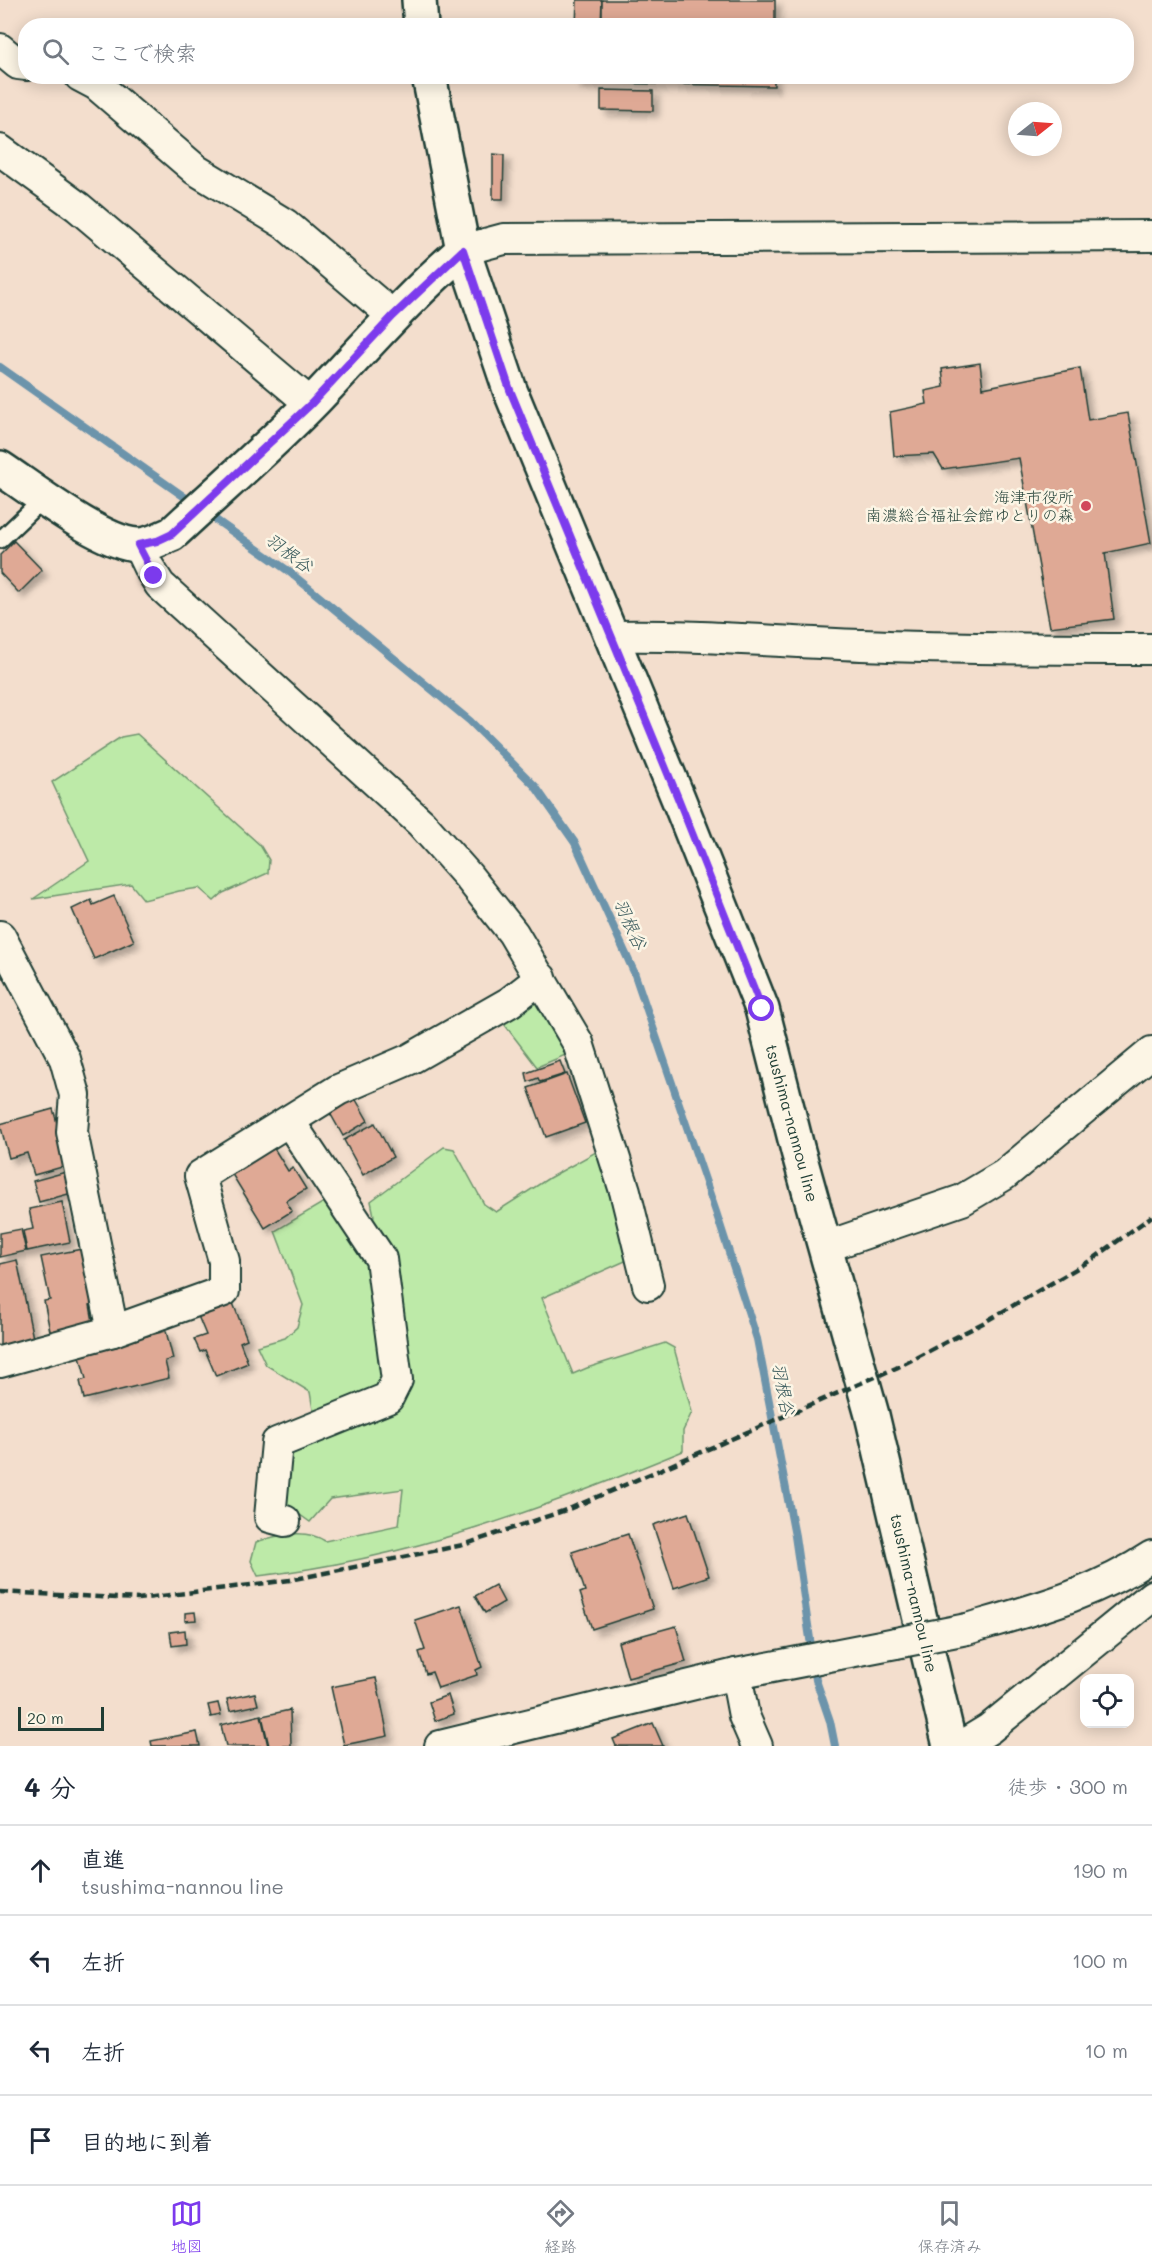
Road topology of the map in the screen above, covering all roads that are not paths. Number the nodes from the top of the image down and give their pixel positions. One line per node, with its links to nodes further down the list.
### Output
1 (419, 0): 2 (main road)
2 (420, 18)
3 (0, 49): 4 (street)
4 (18, 64)
5 (95, 84): 10 (street)
6 (431, 84): 9 (main road, tsushima-nannou line)
7 (0, 150): 11 (street)
8 (1152, 236): 9 (street)
9 (463, 250): 10 (main road); 16 (main road, tsushima-nannou line)
10 (393, 316): 11 (main road)
11 (311, 404): 15 (main road)
12 (0, 468): 13 (main road)
13 (44, 498): 14 (lane); 15 (main road)
14 (0, 540)
15 (138, 545): 19 (street)
16 (611, 636): 17 (street); 22 (main road, tsushima-nannou line)
17 (1152, 649)
18 (0, 936): 24 (street)
19 (541, 978): 21 (street); 23 (street)
20 (1152, 1053): 22 (street)
21 (289, 1121): 24 (street); 26 (street)
22 (825, 1247): 32 (main road, tsushima-nannou line)
23 (648, 1285)
24 (113, 1331): 25 (street)
25 (0, 1362)
26 (285, 1521)
27 (1152, 1556): 29 (street, bridge)
28 (1152, 1596): 33 (street)
29 (749, 1672): 30 (street); 31 (street)
30 (440, 1746)
31 (757, 1746)
32 (950, 1746)
33 (961, 1746)

